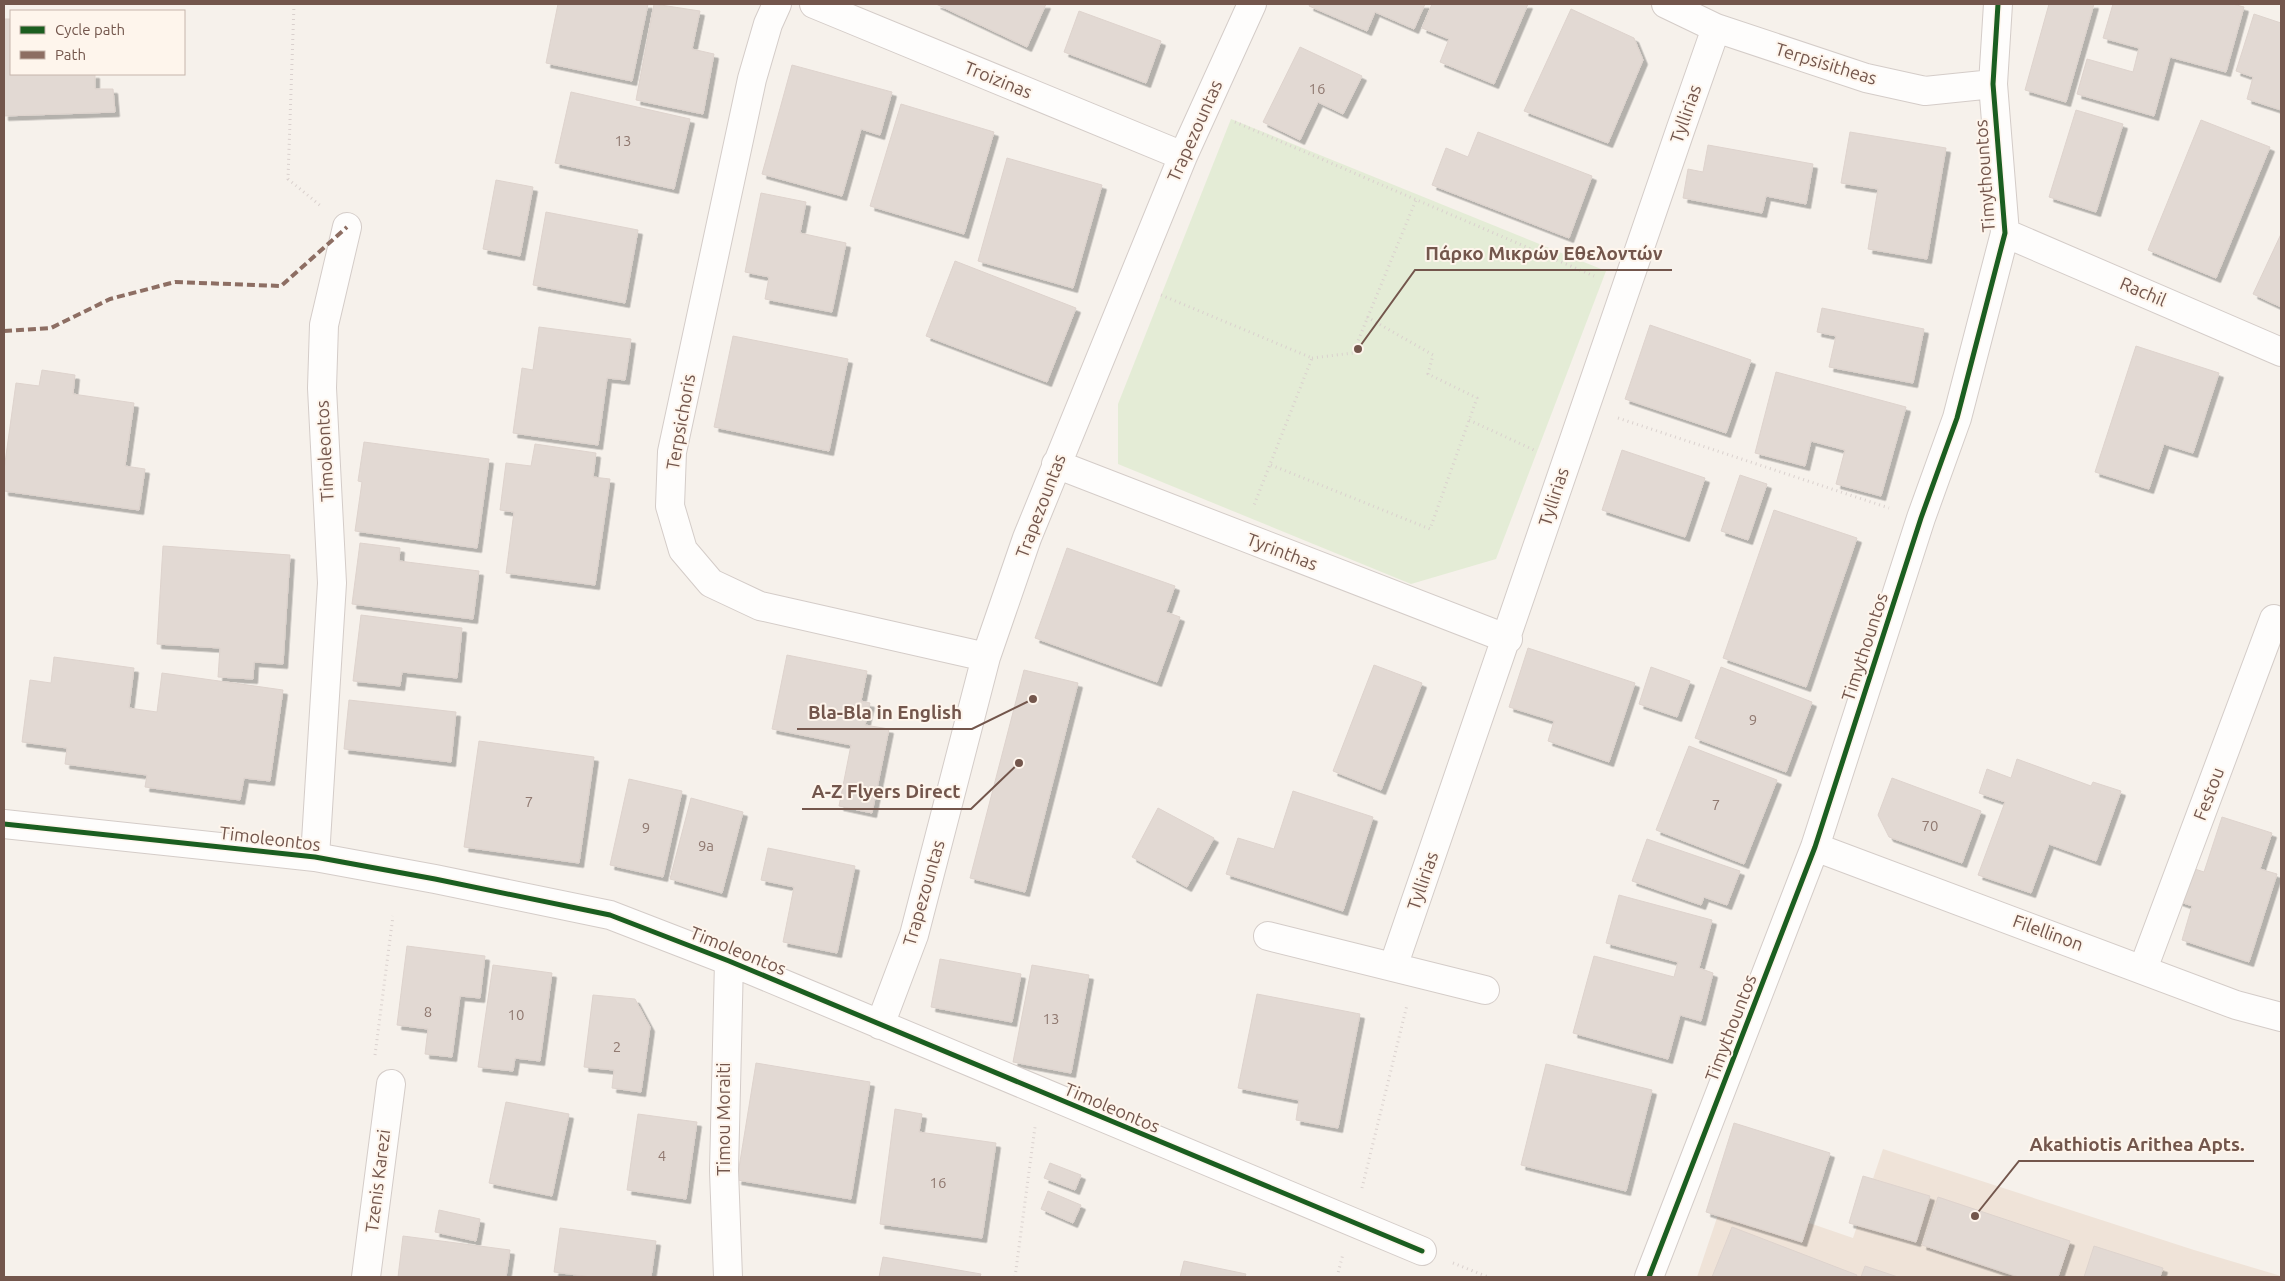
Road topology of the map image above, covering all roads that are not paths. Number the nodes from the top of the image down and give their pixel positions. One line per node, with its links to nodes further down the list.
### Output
1 (777, 4): 15 (street, Terpsichoris)
2 (814, 4): 8 (street, Troizinas)
3 (1252, 4): 8 (street, Trapezountas)
4 (1666, 4): 6 (street, Terpsisitheas)
5 (1998, 4): 7 (street, Timythountos)
6 (1716, 28): 7 (street, Terpsisitheas); 14 (street, Tyllirias)
7 (1993, 84): 10 (street, Timythountos)
8 (1183, 156): 12 (street, Trapezountas)
9 (347, 227): 18 (street, Timoleontos)
10 (2005, 233): 11 (street, Rachil); 17 (street, Timythountos)
11 (2281, 352)
12 (1056, 464): 14 (street, Tyrinthas); 15 (street, Trapezountas)
13 (2274, 619): 21 (street, Festou)
14 (1508, 639): 22 (street, Tyllirias)
15 (986, 657): 25 (street, Trapezountas)
16 (4, 824): 18 (street, Timoleontos)
17 (1815, 847): 21 (street, Filellinon); 30 (street, Timythountos)
18 (315, 857): 20 (street, Timoleontos)
19 (1268, 936): 22 (street)
20 (729, 961): 25 (street, Timoleontos); 29 (street, Timou Moraiti)
21 (2143, 968): 24 (street, Filellinon)
22 (1404, 970): 23 (street)
23 (1485, 990)
24 (2281, 1017)
25 (880, 1025): 27 (street, Timoleontos)
26 (391, 1084): 28 (street, Tzenis Karezi)
27 (1422, 1251)
28 (366, 1277)
29 (728, 1277)
30 (1649, 1277)

